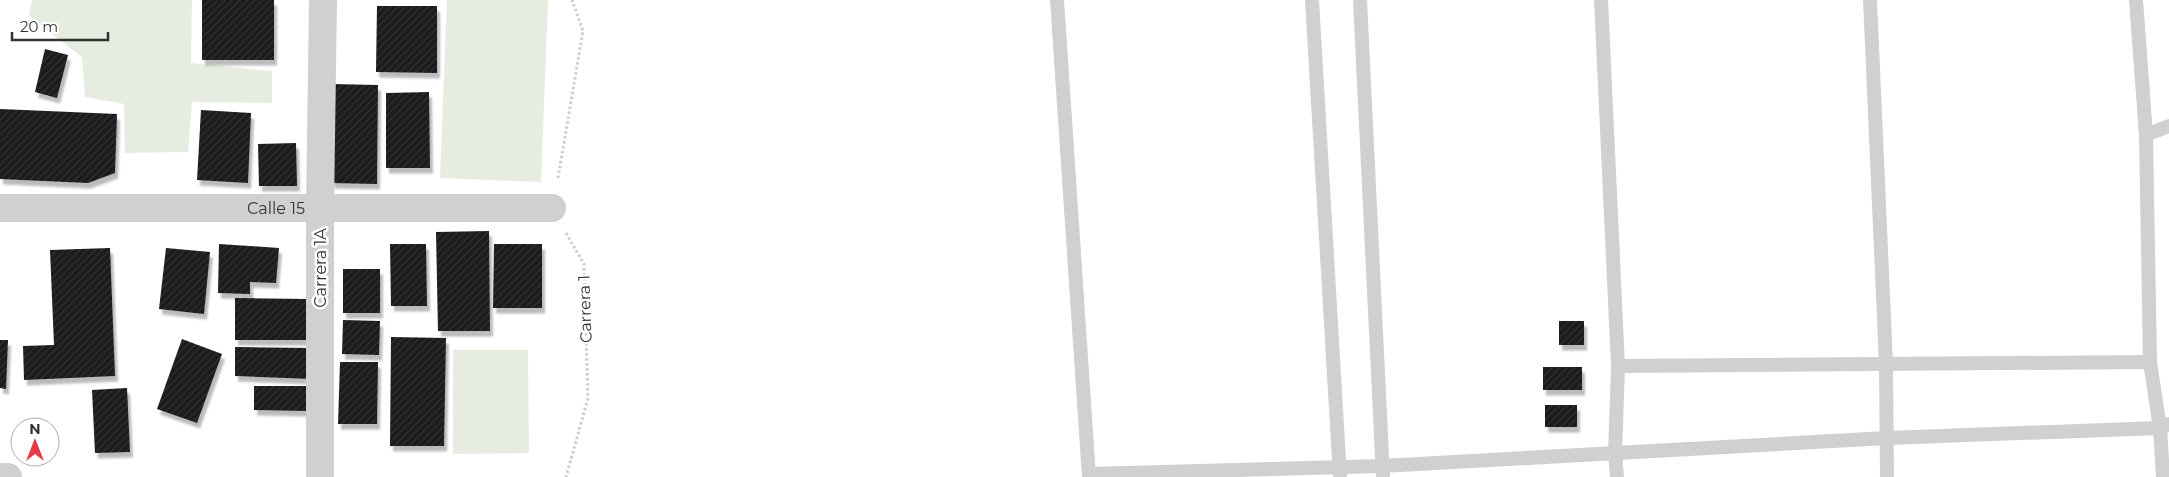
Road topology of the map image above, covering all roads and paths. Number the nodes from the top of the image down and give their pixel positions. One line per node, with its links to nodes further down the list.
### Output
1 (323, 0): 12 (street, Carrera 1A)
2 (572, 0): 13 (path)
3 (1057, 0): 23 (lane)
4 (1312, 0): 20 (lane)
5 (1360, 0): 21 (lane)
6 (1601, 0): 16 (lane)
7 (1870, 0): 15 (lane)
8 (2136, 0): 10 (lane)
9 (2169, 126): 10 (lane)
10 (2146, 135): 14 (lane)
11 (0, 208): 12 (street, Calle 15)
12 (320, 208): 13 (street, Calle 15); 26 (street, Carrera 1A)
13 (552, 208): 27 (path, Carrera 1)
14 (2150, 362): 15 (lane); 17 (lane)
15 (1886, 364): 16 (lane); 18 (lane)
16 (1618, 366): 19 (lane)
17 (2165, 426): 18 (lane); 31 (lane)
18 (1887, 438): 19 (lane); 29 (lane)
19 (1615, 454): 21 (lane); 28 (lane)
20 (1340, 472): 21 (lane); 23 (lane)
21 (1382, 472)
22 (2169, 474): 31 (lane)
23 (1089, 475)
24 (0, 477): 25 (street)
25 (8, 477)
26 (320, 477)
27 (566, 477)
28 (1617, 477)
29 (1887, 477)
30 (2156, 477): 31 (lane)
31 (2163, 477)

